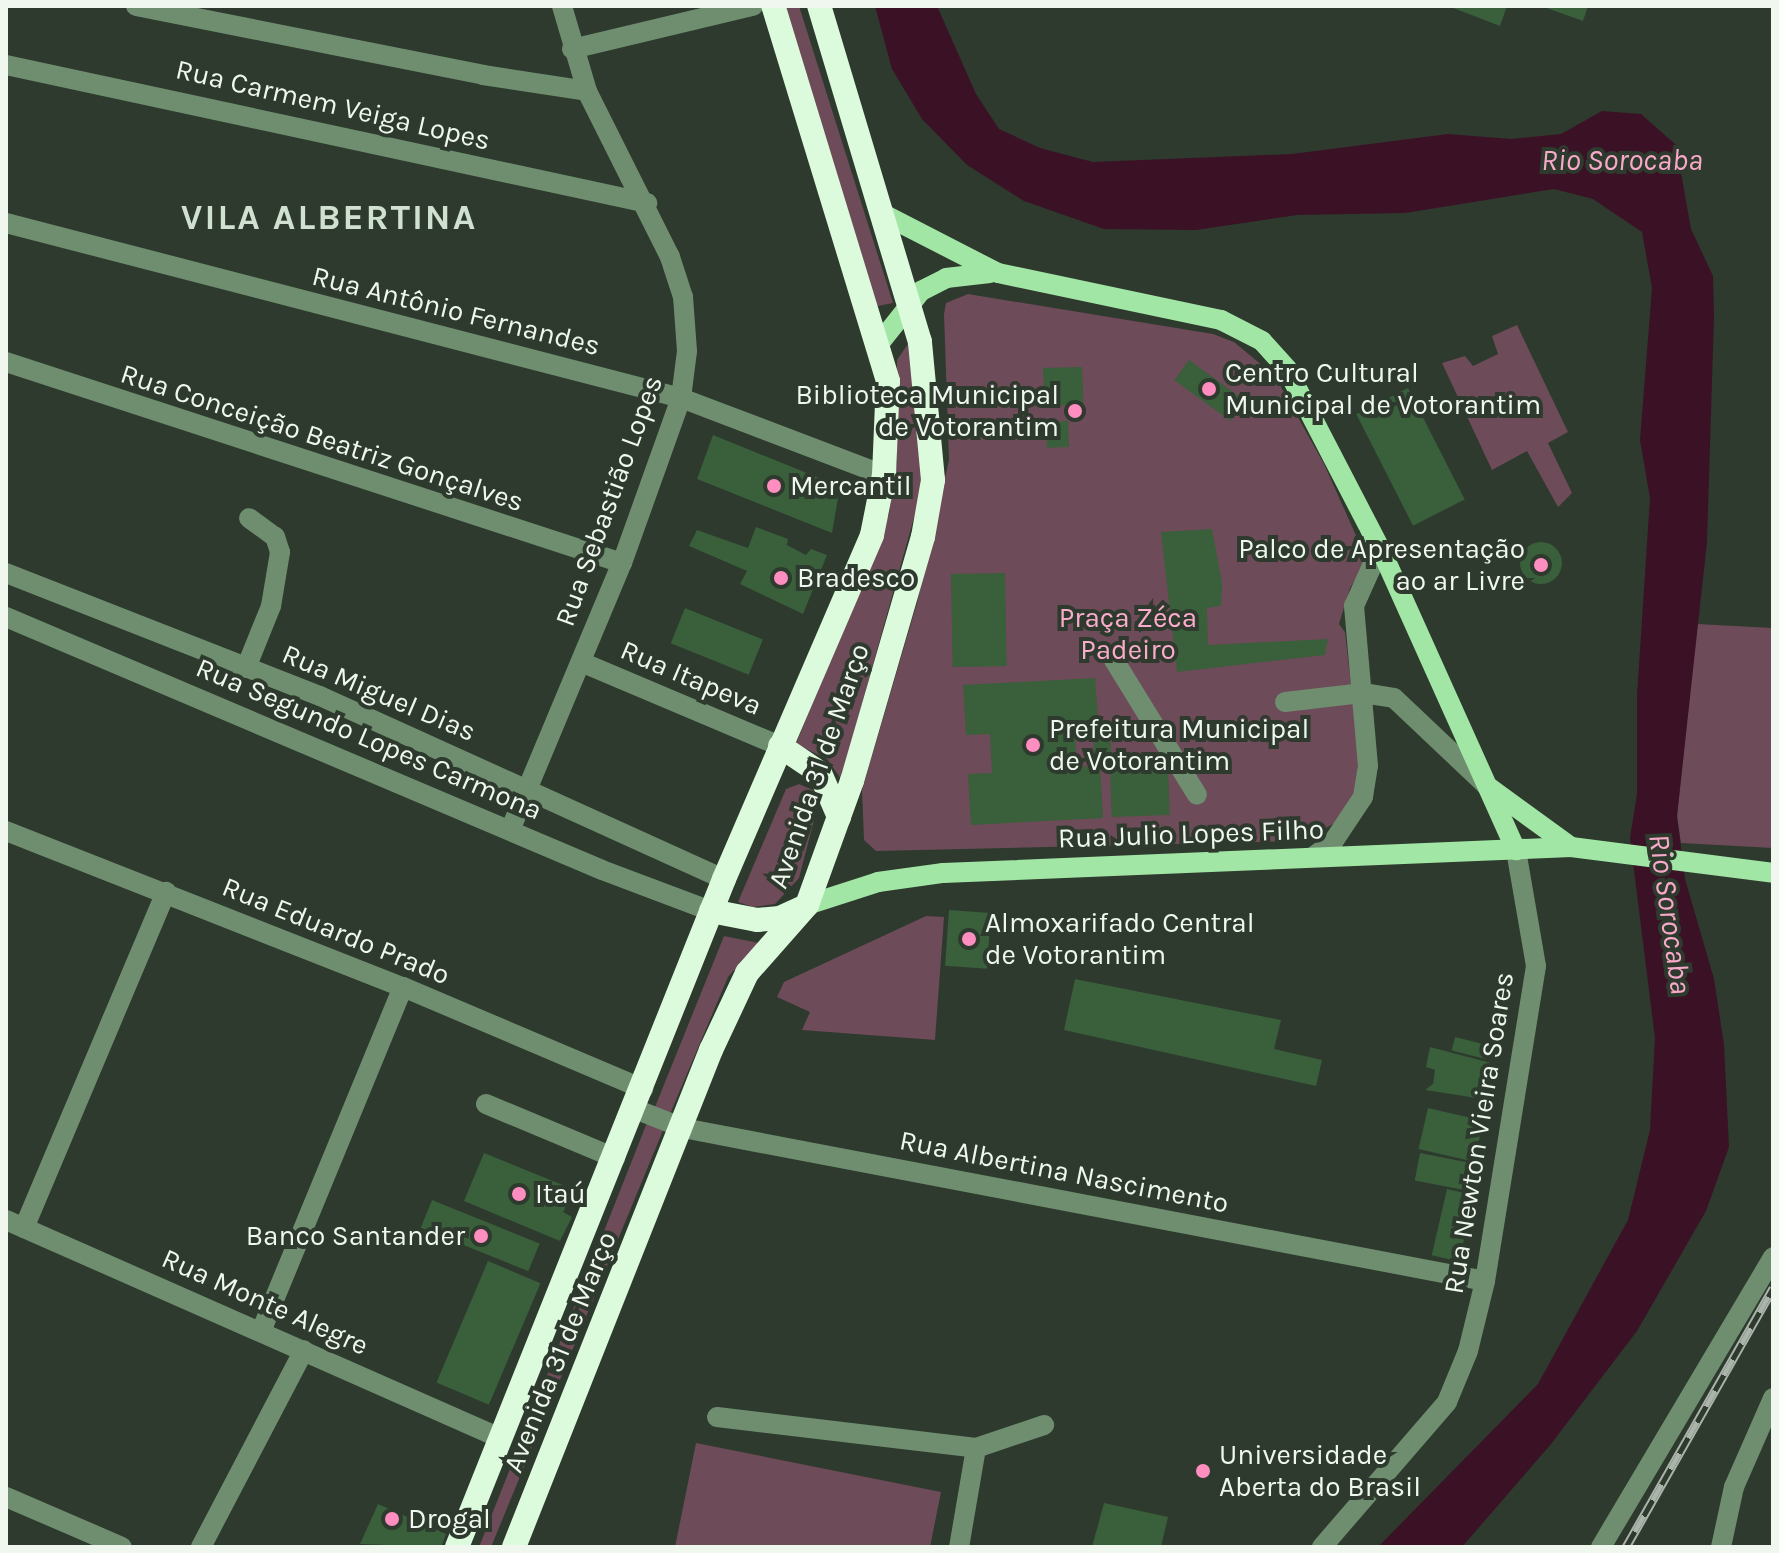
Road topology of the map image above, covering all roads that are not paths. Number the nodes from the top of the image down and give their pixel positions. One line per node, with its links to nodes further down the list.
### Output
1 (136, 6): 8 (street)
2 (562, 6): 6 (street, Rua Sebastião Lopes)
3 (753, 6): 6 (street)
4 (773, 6): 14 (highway, Avenida 31 de Março)
5 (819, 6): 10 (highway, Avenida 31 de Março)
6 (572, 49): 8 (street, Rua Sebastião Lopes)
7 (6, 65): 9 (street, Rua Carmem Veiga Lopes)
8 (587, 91): 9 (street, Rua Sebastião Lopes)
9 (647, 203): 16 (street, Rua Sebastião Lopes)
10 (883, 214): 12 (main road); 13 (highway, Avenida 31 de Março)
11 (6, 223): 16 (street, Rua Antônio Fernandes)
12 (998, 273): 13 (main road); 19 (main road, Rua Newton Vieira Soares)
13 (908, 301): 14 (main road); 32 (highway, Avenida 31 de Março)
14 (878, 345): 17 (highway, Avenida 31 de Março)
15 (6, 362): 20 (street, Rua Conceição Beatriz Gonçalves)
16 (681, 398): 17 (street, Rua Antônio Fernandes); 20 (street, Rua Sebastião Lopes)
17 (884, 475): 28 (highway, Avenida 31 de Março)
18 (249, 518): 25 (street)
19 (1380, 548): 26 (street); 29 (main road, Rua Newton Vieira Soares)
20 (622, 563): 24 (street, Rua Sebastião Lopes)
21 (6, 573): 25 (street, Rua Miguel Dias)
22 (6, 617): 33 (street, Rua Segundo Lopes Carmona)
23 (1114, 660): 31 (street)
24 (581, 662): 28 (street, Rua Itapeva); 30 (street, Rua Sebastião Lopes)
25 (246, 668): 30 (street, Rua Miguel Dias)
26 (1363, 693): 27 (street); 29 (street); 37 (street)
27 (1285, 702)
28 (780, 746): 32 (highway); 39 (highway, Avenida 31 de Março)
29 (1487, 786): 35 (main road); 36 (main road, Rua Newton Vieira Soares)
30 (526, 788): 33 (street, Rua Sebastião Lopes); 39 (street, Rua Miguel Dias)
31 (1197, 795)
32 (839, 817): 41 (highway, Avenida 31 de Março)
33 (511, 828): 42 (street, Rua Segundo Lopes Carmona)
34 (6, 831): 40 (street, Rua Eduardo Prado)
35 (1577, 848): 36 (main road, Rua Julio Lopes Filho); 38 (main road, Rua Julio Lopes Filho)
36 (1516, 850): 37 (main road, Rua Julio Lopes Filho); 50 (street, Rua Newton Vieira Soares)
37 (1314, 856): 41 (main road, Rua Julio Lopes Filho)
38 (1768, 869)
39 (724, 879): 42 (highway, Avenida 31 de Março)
40 (166, 892): 43 (street, Rua Eduardo Prado); 48 (street)
41 (807, 905): 42 (highway); 46 (highway, Avenida 31 de Março)
42 (711, 911): 44 (highway, Avenida 31 de Março)
43 (403, 987): 44 (street, Rua Eduardo Prado); 51 (street)
44 (639, 1099): 46 (street, Rua Albertina Nascimento); 47 (highway, Avenida 31 de Março)
45 (486, 1104): 47 (street)
46 (683, 1128): 50 (street, Rua Albertina Nascimento); 62 (highway, Avenida 31 de Março)
47 (615, 1158): 56 (highway, Avenida 31 de Março)
48 (15, 1224): 51 (street, Rua Monte Alegre)
49 (1773, 1257): 65 (street)
50 (1485, 1281): 64 (street, Rua Newton Vieira Soares)
51 (262, 1329): 52 (street, Rua Monte Alegre)
52 (304, 1350): 56 (street, Rua Monte Alegre); 60 (street)
53 (1773, 1398): 66 (street)
54 (717, 1417): 57 (street)
55 (1044, 1425): 57 (street)
56 (500, 1438): 61 (highway, Avenida 31 de Março)
57 (976, 1448): 63 (street)
58 (6, 1497): 59 (street)
59 (122, 1547)
60 (201, 1547)
61 (457, 1547)
62 (514, 1547)
63 (959, 1547)
64 (1322, 1547)
65 (1601, 1547)
66 (1721, 1547)

